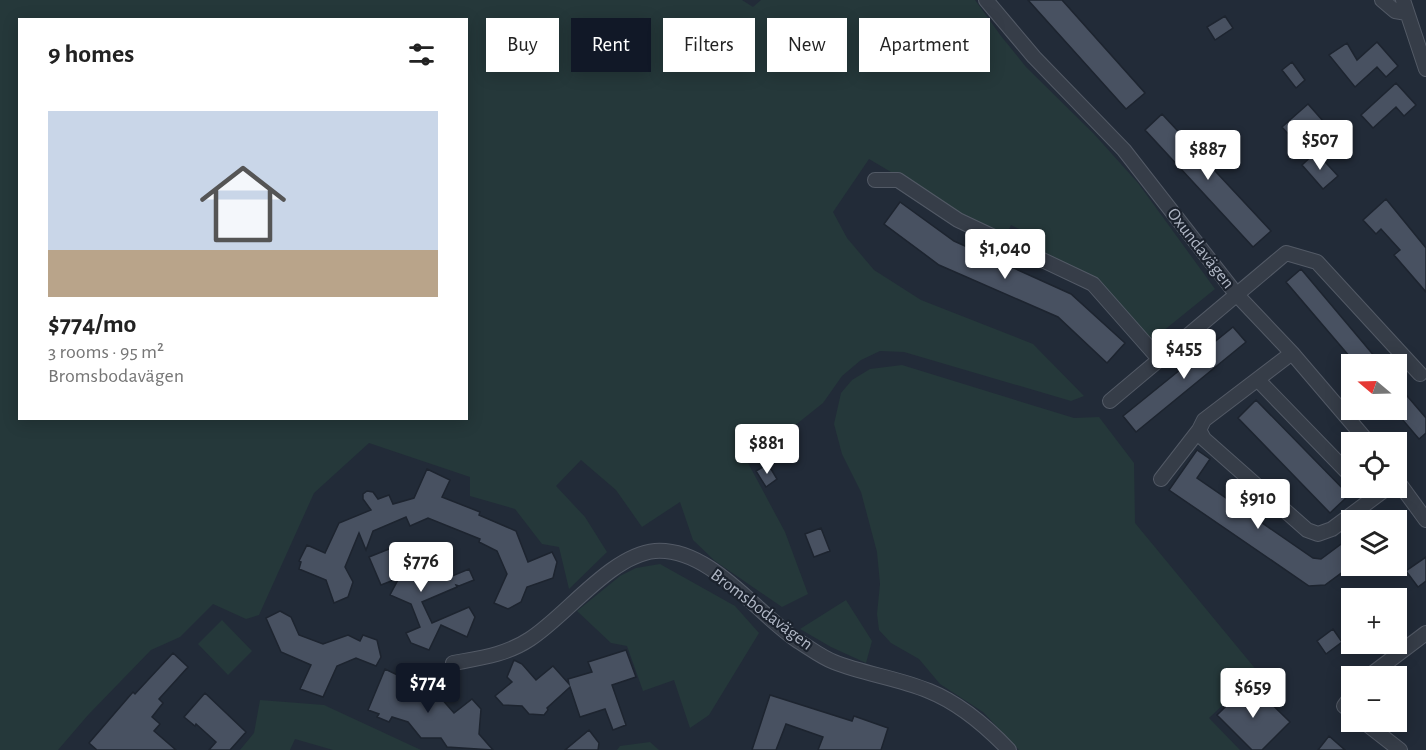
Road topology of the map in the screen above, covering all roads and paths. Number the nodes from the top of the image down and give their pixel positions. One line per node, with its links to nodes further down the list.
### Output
1 (986, 0): 6 (street, Oxundavägen)
2 (1382, 0): 3 (street)
3 (1405, 7): 4 (street)
4 (1426, 69)
5 (875, 180): 8 (street)
6 (1237, 295): 7 (street, Oxundavägen); 8 (street); 9 (street)
7 (1292, 353): 10 (street); 13 (street, Oxundavägen)
8 (1160, 360): 11 (street)
9 (1420, 374)
10 (1258, 380): 12 (street); 14 (street)
11 (1110, 401)
12 (1199, 429): 15 (street); 17 (street)
13 (1359, 432)
14 (1341, 466)
15 (1161, 479)
16 (1407, 494): 18 (street)
17 (1372, 499)
18 (1426, 520)
19 (1426, 633): 21 (street)
20 (453, 663): 23 (street, Bromsbodavägen)
21 (1382, 666)
22 (1377, 732): 24 (street)
23 (1009, 750)
24 (1400, 750)

